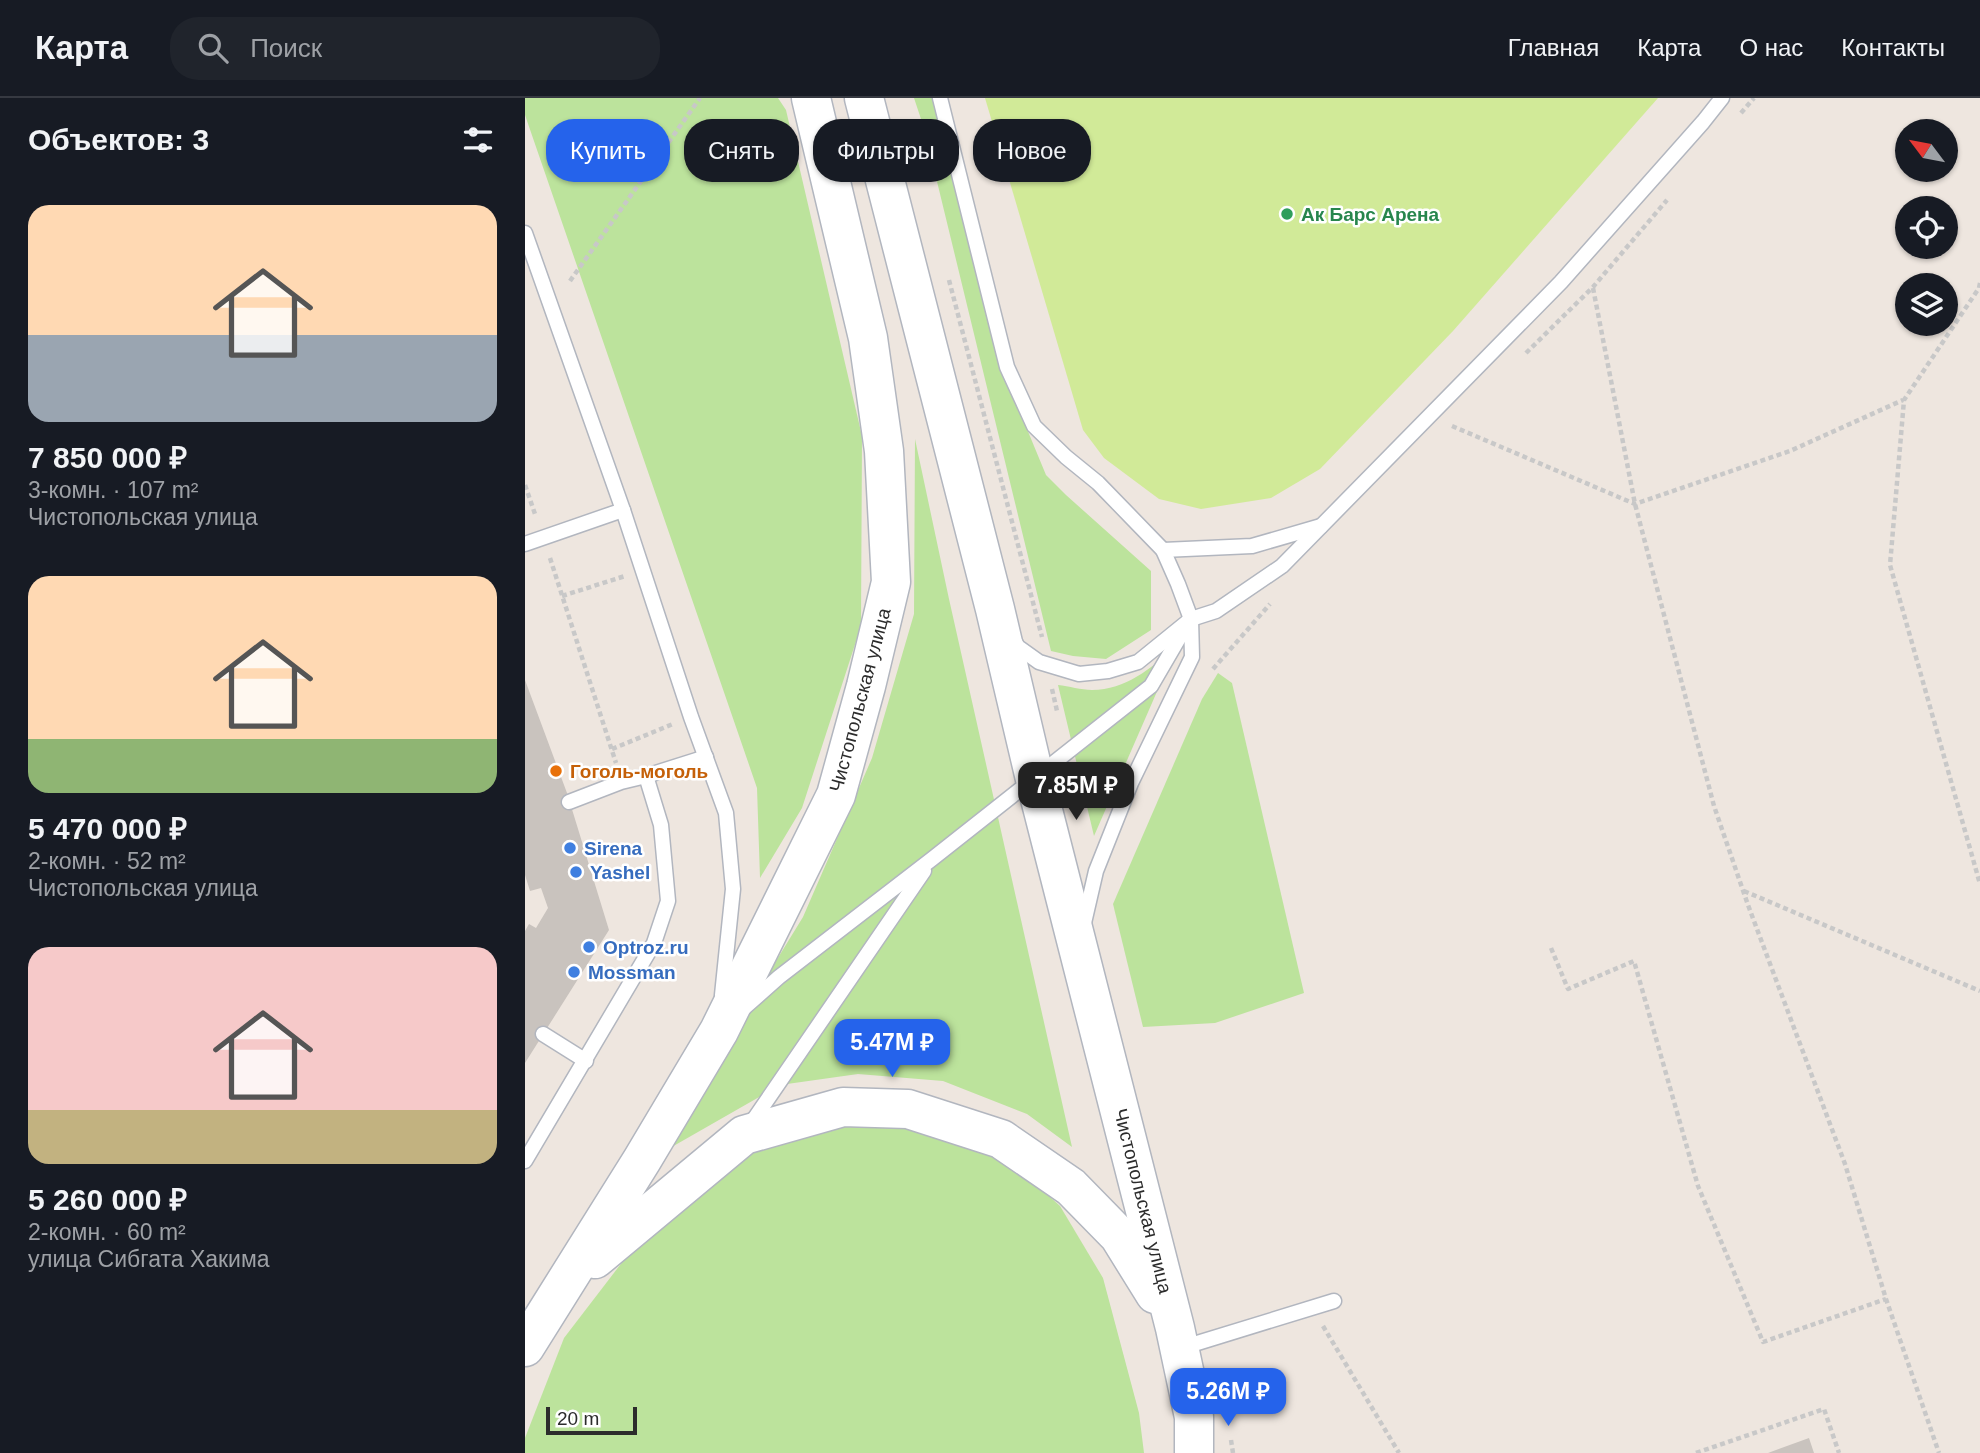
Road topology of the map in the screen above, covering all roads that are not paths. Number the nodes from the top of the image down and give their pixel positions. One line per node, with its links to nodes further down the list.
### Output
1 (811, 98): 19 (main road, Чистопольская улица)
2 (864, 98): 11 (main road, Чистопольская улица)
3 (940, 98): 10 (lane)
4 (1722, 98): 8 (lane)
5 (525, 233): 6 (lane)
6 (528, 248): 7 (lane)
7 (623, 510): 9 (lane); 13 (lane)
8 (1322, 526): 10 (lane); 12 (lane)
9 (525, 544)
10 (1163, 550): 12 (lane)
11 (995, 609): 12 (lane); 15 (main road, Чистопольская улица)
12 (1191, 619): 15 (lane); 18 (lane)
13 (706, 757): 14 (lane); 19 (lane)
14 (646, 776): 16 (lane); 21 (lane)
15 (1035, 779): 17 (lane); 18 (main road, Чистопольская улица)
16 (569, 802)
17 (932, 859): 19 (lane); 22 (lane)
18 (1078, 948): 26 (main road, Чистопольская улица)
19 (719, 1031): 24 (main road, Чистопольская улица)
20 (543, 1034): 21 (lane)
21 (586, 1061): 23 (lane)
22 (744, 1135): 24 (main road, Чистопольская улица); 26 (main road, Чистопольская улица)
23 (525, 1161)
24 (566, 1283): 27 (main road, Чистопольская улица)
25 (1334, 1301): 26 (lane)
26 (1177, 1338): 28 (main road, Чистопольская улица)
27 (526, 1349)
28 (1194, 1435): 29 (main road, Чистопольская улица)
29 (1203, 1453)

